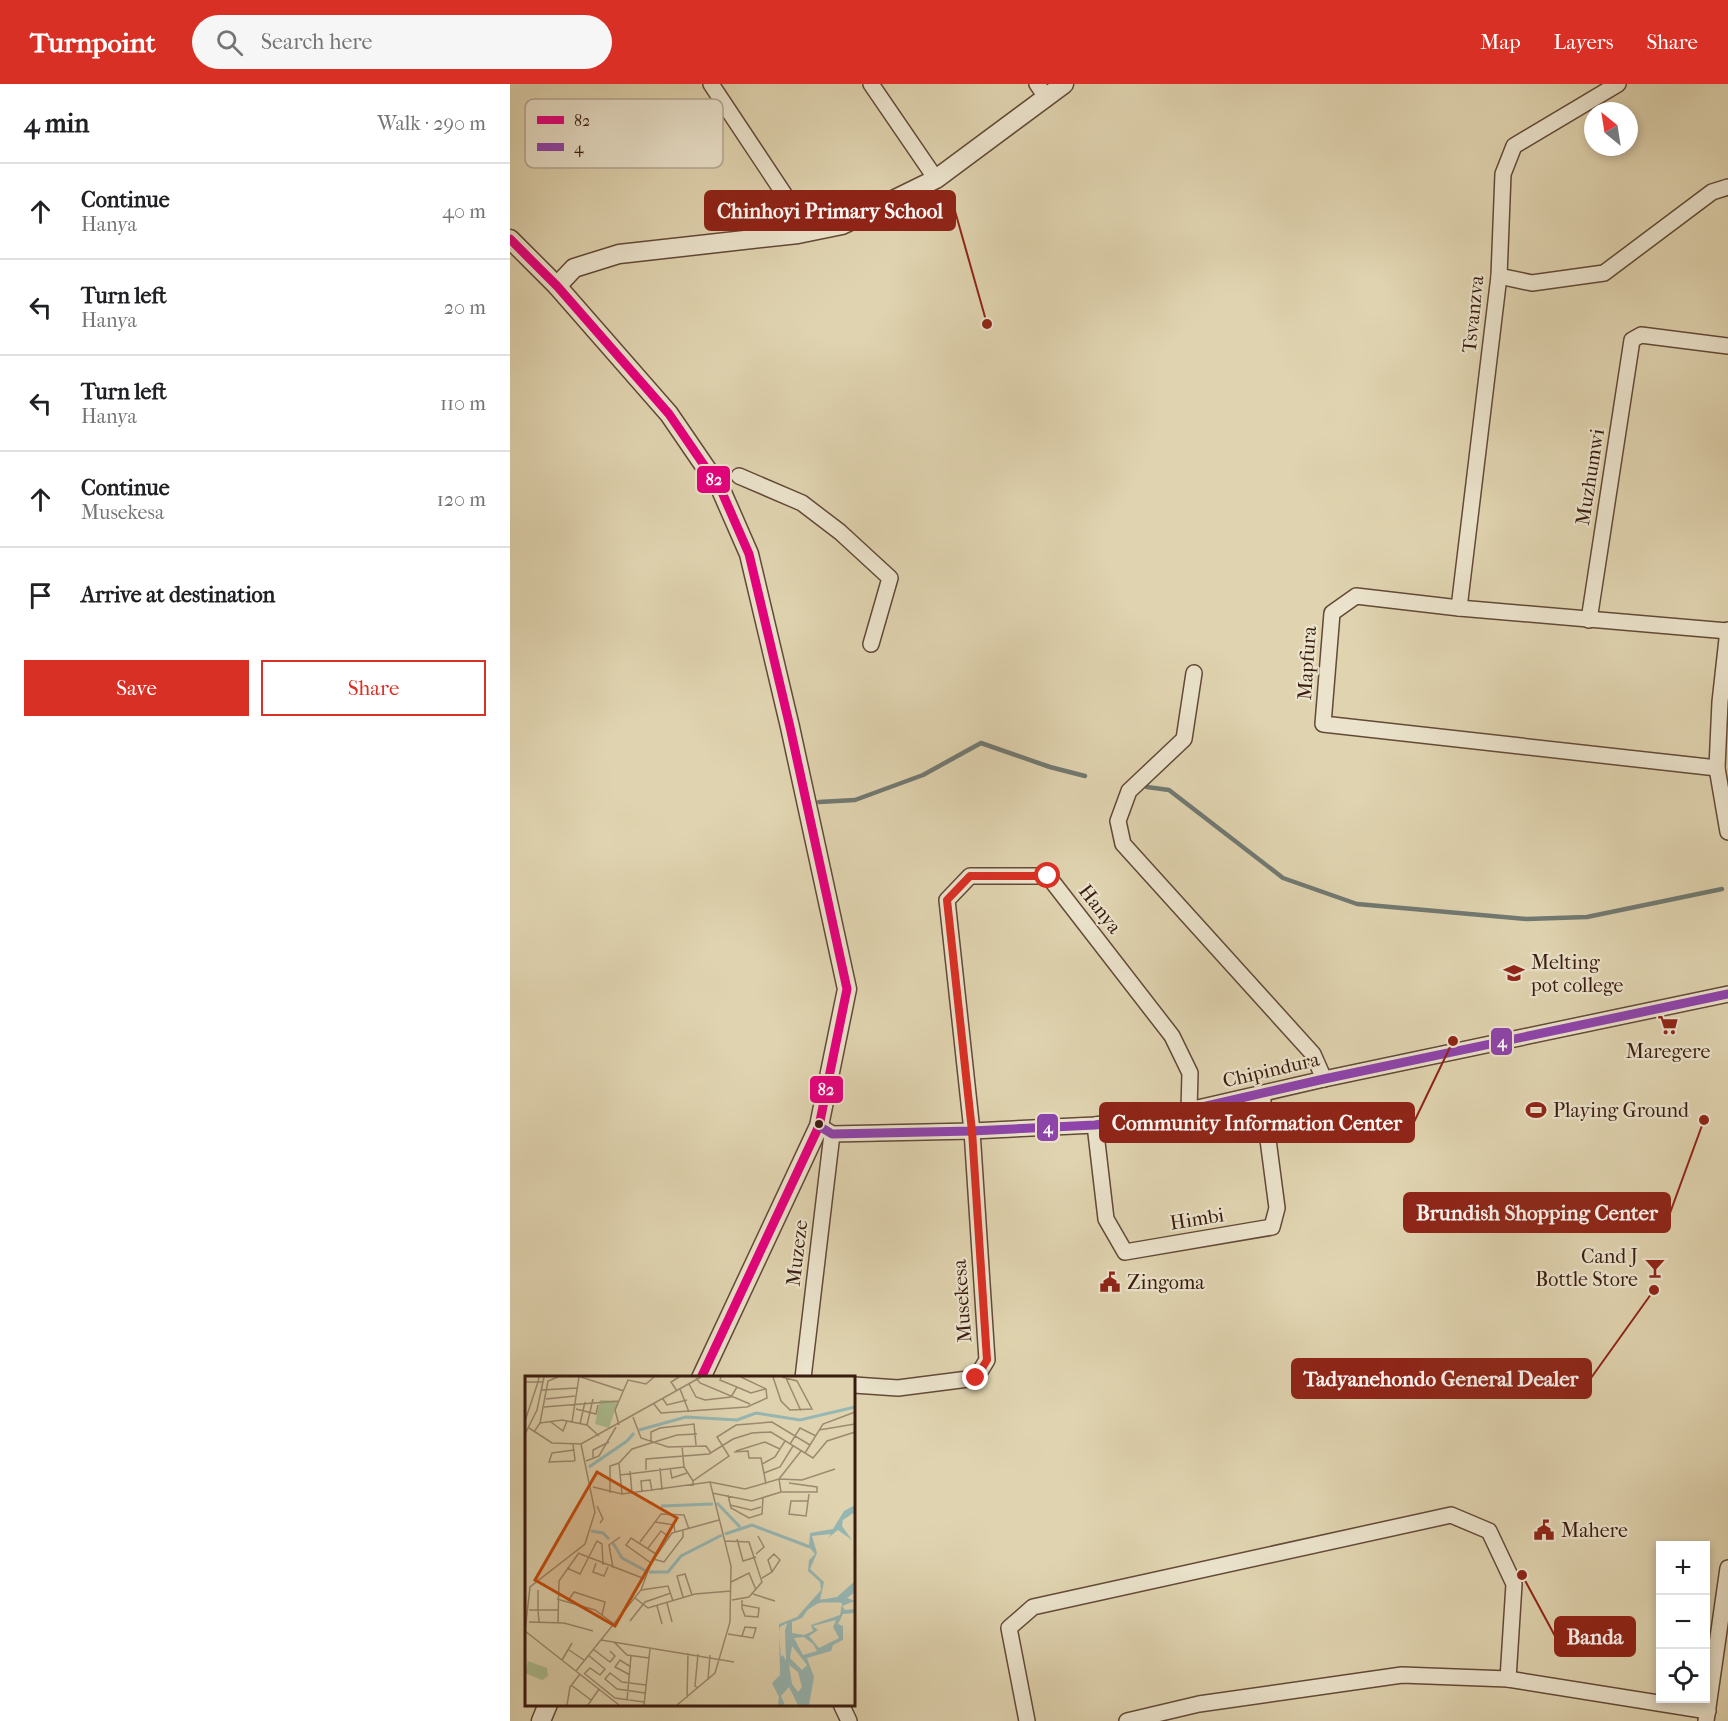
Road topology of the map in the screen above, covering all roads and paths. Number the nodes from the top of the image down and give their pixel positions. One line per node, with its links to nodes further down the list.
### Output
1 (711, 84): 6 (street)
2 (871, 84): 8 (street)
3 (1064, 84): 5 (street)
4 (1618, 84): 12 (street, Tsvanzva)
5 (1041, 91): 8 (street)
6 (721, 99)
7 (723, 102): 10 (street)
8 (936, 179): 10 (street)
9 (1728, 187): 12 (street)
10 (798, 234): 13 (street)
11 (510, 239): 13 (street)
12 (1499, 276): 16 (street, Tsvanzva)
13 (557, 286): 29 (street)
14 (1728, 346): 17 (street, Muzhumwi)
15 (739, 476): 19 (street)
16 (1459, 608): 17 (street, Mapfura); 22 (street, Mapfura)
17 (1589, 620): 18 (street, Mapfura)
18 (1728, 631): 21 (street)
19 (871, 644)
20 (1194, 673): 25 (street)
21 (1724, 703): 22 (street)
22 (1717, 768): 23 (street)
23 (1728, 832)
24 (1728, 994): 25 (street, Chipindura)
25 (1324, 1079): 26 (street, Chipindura)
26 (1262, 1094): 27 (street, Chipindura); 28 (street, Himbi)
27 (1189, 1110): 28 (street, Chipindura); 30 (street, Hanya)
28 (1095, 1125): 30 (street, Chipindura)
29 (826, 1130): 30 (street, Chipindura); 31 (street); 32 (street, Muzeze)
30 (972, 1131): 33 (street, Musekesa)
31 (703, 1376)
32 (803, 1376)
33 (855, 1385)
34 (1728, 1568): 38 (street)
35 (1508, 1679): 38 (street); 41 (street); 42 (street)
36 (547, 1706): 39 (street)
37 (842, 1706): 40 (street)
38 (1707, 1716)
39 (541, 1721)
40 (849, 1721)
41 (1027, 1721)
42 (1127, 1721)

